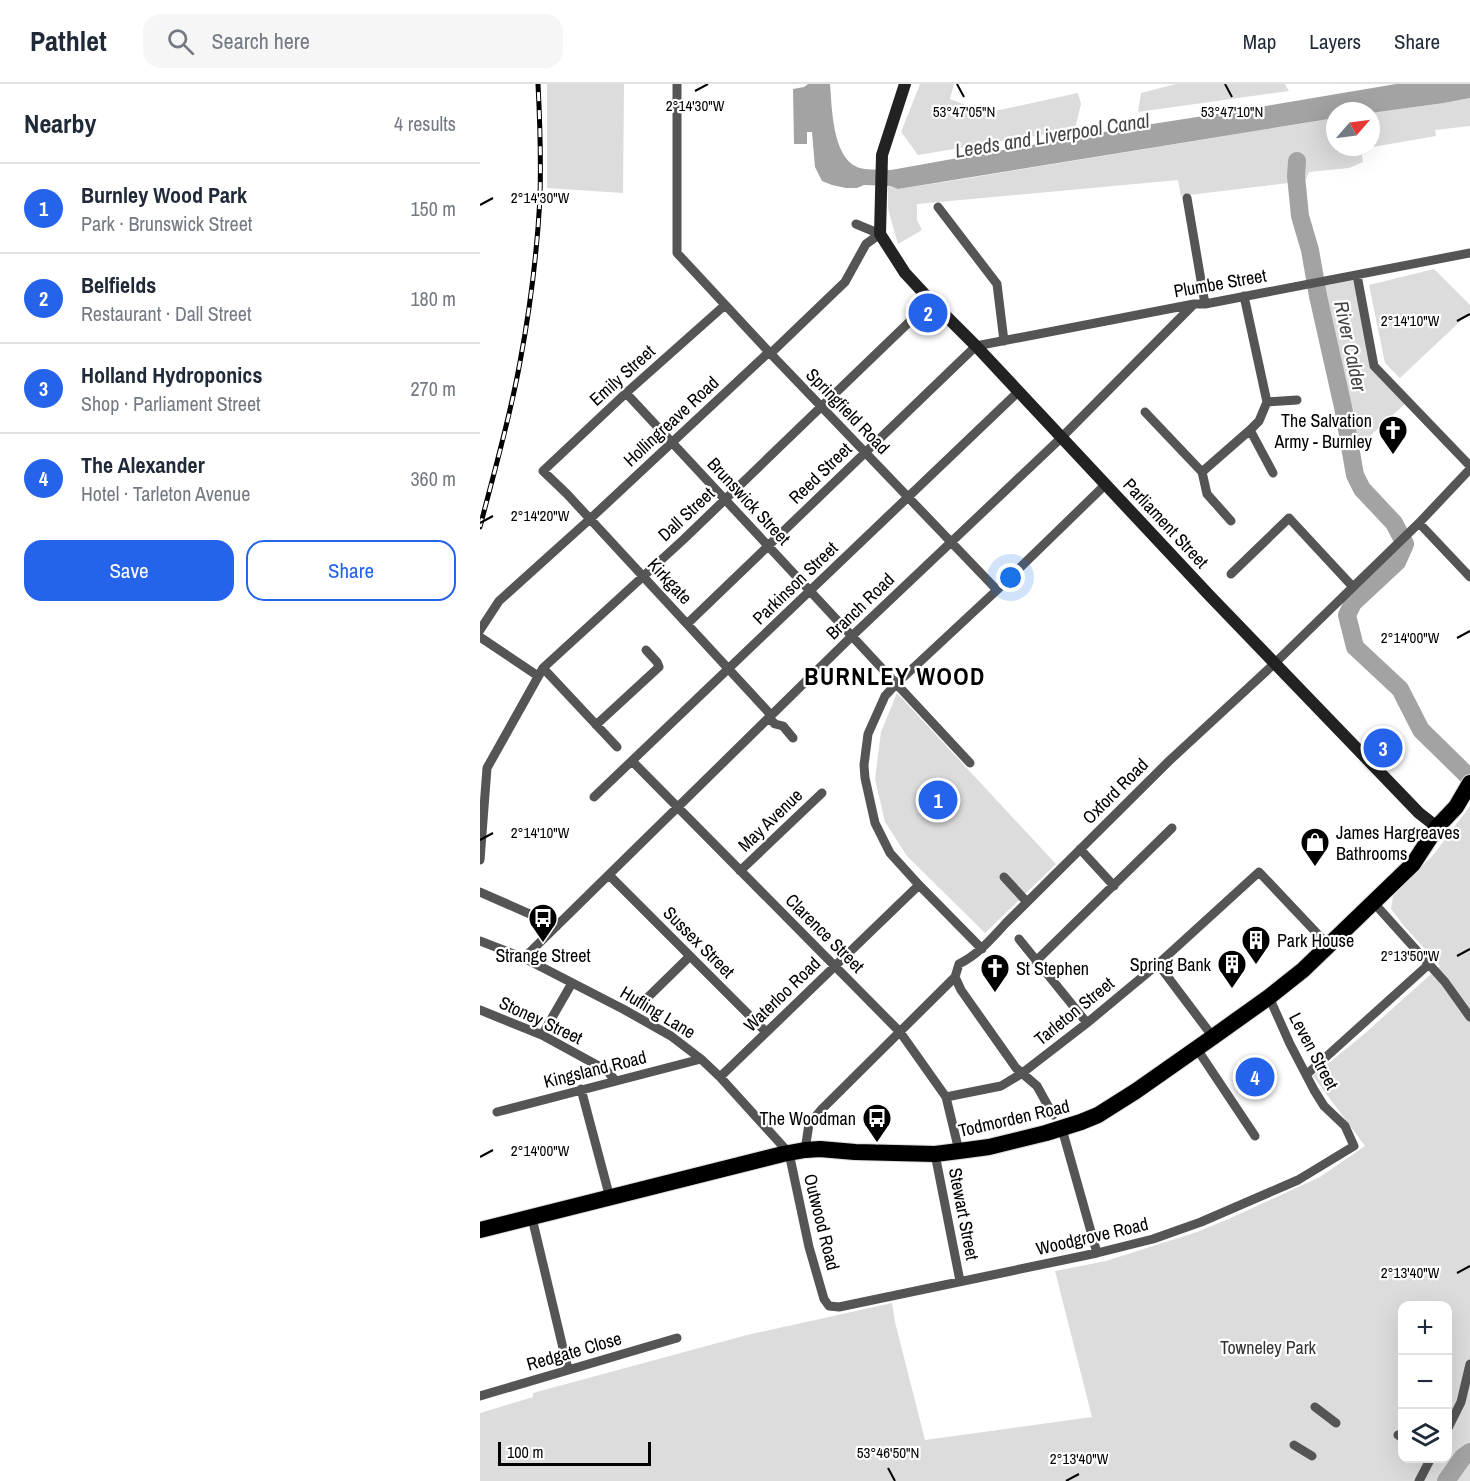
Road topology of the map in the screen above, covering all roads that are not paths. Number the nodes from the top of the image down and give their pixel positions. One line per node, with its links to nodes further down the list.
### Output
1 (677, 84): 13 (street, Springfield Road)
2 (905, 84): 6 (street)
3 (1187, 198): 12 (street)
4 (938, 207): 14 (street)
5 (856, 224): 6 (street)
6 (880, 234): 10 (street, Parliament Street); 16 (street, Hollingreave Road)
7 (1470, 253): 8 (street, Plumbe Street)
8 (1357, 275): 9 (street, Plumbe Street); 27 (street)
9 (1244, 296): 12 (street, Plumbe Street); 20 (street)
10 (931, 301): 15 (street, Parliament Street); 21 (street, Dall Street)
11 (1194, 304): 12 (street, Plumbe Street); 14 (street, Plumbe Street); 24 (street, Branch Road)
12 (1205, 304)
13 (725, 305): 16 (street, Springfield Road); 18 (street, Emily Street)
14 (1004, 341): 15 (street, Plumbe Street)
15 (976, 346): 17 (street, Parliament Street); 26 (street, Reed Street)
16 (769, 352): 21 (street, Springfield Road); 25 (street, Hollingreave Road)
17 (1018, 392): 24 (street, Parliament Street); 32 (street, Parkinson Street)
18 (626, 393): 25 (street, Brunswick Street); 28 (street, Emily Street)
19 (1297, 400): 20 (street)
20 (1267, 402): 23 (street)
21 (821, 407): 26 (street, Springfield Road); 33 (street, Dall Street)
22 (1145, 412): 29 (street)
23 (1250, 430): 29 (street); 30 (street)
24 (1061, 438): 31 (street, Parliament Street); 37 (street, Branch Road)
25 (672, 443): 33 (street, Brunswick Street); 34 (street, Hollingreave Road)
26 (865, 453): 32 (street, Springfield Road); 38 (street, Reed Street)
27 (1470, 467): 36 (street, Oxford Road)
28 (543, 471): 34 (street, Kirkgate)
29 (1202, 472): 35 (street)
30 (1273, 472)
31 (1105, 485): 43 (street); 50 (street, Parliament Street)
32 (909, 498): 37 (street, Springfield Road); 44 (street, Parkinson Street)
33 (725, 499): 38 (street, Brunswick Street); 40 (street, Dall Street)
34 (590, 519): 40 (street, Kirkgate); 46 (street, Hollingreave Road)
35 (1231, 521)
36 (1415, 526): 41 (street); 42 (street, Oxford Road)
37 (951, 543): 43 (street, Springfield Road); 47 (street, Branch Road)
38 (768, 546): 44 (street, Brunswick Street); 45 (street, Reed Street)
39 (1231, 574): 42 (street)
40 (643, 576): 45 (street, Kirkgate); 52 (street, Dall Street)
41 (1470, 577)
42 (1353, 587): 50 (street, Oxford Road)
43 (997, 590): 53 (street)
44 (810, 591): 47 (street, Brunswick Street); 51 (street, Parkinson Street)
45 (687, 624): 51 (street, Kirkgate)
46 (480, 630)
47 (852, 636): 53 (street, Brunswick Street); 54 (street, Branch Road)
48 (480, 637): 52 (street)
49 (646, 650): 55 (street)
50 (1275, 663): 65 (street, Parliament Street); 67 (street, Oxford Road)
51 (728, 669): 54 (street, Kirkgate); 58 (street, Parkinson Street)
52 (541, 672): 55 (street); 60 (street, Dall Street)
53 (896, 684): 59 (street, Brunswick Street); 72 (street)
54 (770, 716): 56 (street, Kirkgate); 64 (street, Branch Road)
55 (596, 725): 57 (street)
56 (793, 738)
57 (617, 747)
58 (632, 761): 63 (street, Parkinson Street); 64 (street, Clarence Street)
59 (970, 763)
60 (484, 768): 68 (street)
61 (1469, 785): 65 (highway, Todmorden Road)
62 (822, 793): 69 (street, May Avenue)
63 (594, 797)
64 (678, 807): 69 (street, Clarence Street); 70 (street, Branch Road)
65 (1437, 827): 76 (highway, Todmorden Road)
66 (1172, 828): 73 (street)
67 (1080, 849): 73 (street); 75 (street, Oxford Road)
68 (480, 860)
69 (740, 871): 87 (street, Clarence Street)
70 (609, 875): 77 (street, Branch Road); 82 (street, Sussex Street)
71 (1004, 877): 75 (street)
72 (918, 885): 81 (street); 87 (street, Waterloo Road)
73 (1114, 886): 84 (street)
74 (480, 892): 77 (street)
75 (1027, 902): 81 (street, Oxford Road)
76 (1374, 903): 80 (highway, Todmorden Road); 86 (street)
77 (557, 926): 83 (street, Branch Road)
78 (1019, 939): 84 (street)
79 (480, 941): 83 (street, Hufling Lane)
80 (1329, 945): 85 (street, Tarleton Street); 90 (highway, Todmorden Road)
81 (982, 949): 88 (street, Oxford Road)
82 (690, 956): 91 (street); 95 (street, Sussex Street)
83 (524, 958): 89 (street, Hufling Lane)
84 (1036, 961): 94 (street)
85 (1158, 964): 94 (street, Tarleton Street); 98 (street)
86 (1428, 965): 93 (street); 102 (street)
87 (835, 967): 95 (street, Waterloo Road); 96 (street, Clarence Street)
88 (955, 977): 96 (street, Oxford Road); 101 (street)
89 (572, 983): 97 (street); 100 (street, Hufling Lane)
90 (1269, 998): 98 (highway, Todmorden Road); 102 (street, Leven Street)
91 (641, 1004)
92 (480, 1010): 97 (street, Stoney Street)
93 (1470, 1017)
94 (1087, 1023): 101 (street, Tarleton Street)
95 (766, 1032): 103 (street, Waterloo Road)
96 (900, 1032): 106 (street, Clarence Street); 111 (street, Oxford Road)
97 (542, 1035): 104 (street, Stoney Street)
98 (1214, 1037): 99 (highway, Todmorden Road)
99 (1197, 1049): 108 (highway, Todmorden Road); 109 (street)
100 (701, 1059): 103 (street, Hufling Lane); 104 (street, Kingsland Road)
101 (1021, 1074): 106 (street, Tarleton Street); 108 (street)
102 (1306, 1075): 110 (street, Leven Street)
103 (720, 1077): 111 (street, Hufling Lane)
104 (616, 1081): 105 (street, Kingsland Road)
105 (581, 1089): 107 (street, Kingsland Road); 114 (street)
106 (946, 1097): 112 (street, Clarence Street)
107 (497, 1112)
108 (1058, 1122): 112 (highway, Todmorden Road); 117 (street)
109 (1255, 1136)
110 (1354, 1146): 117 (street, Woodgrove Road)
111 (797, 1151): 113 (highway, Todmorden Road); 114 (highway, Todmorden Road); 119 (street, Outwood Road)
112 (959, 1151): 113 (highway, Todmorden Road)
113 (935, 1154): 118 (street, Stewart Street)
114 (610, 1198): 115 (highway, Todmorden Road)
115 (532, 1218): 116 (highway, Todmorden Road); 122 (street)
116 (480, 1230)
117 (1097, 1253): 118 (street, Woodgrove Road)
118 (960, 1281): 119 (street, Woodgrove Road)
119 (824, 1299)
120 (677, 1338): 122 (street, Redgate Close)
121 (1470, 1364): 125 (street)
122 (568, 1369): 123 (street, Redgate Close)
123 (480, 1396)
124 (1315, 1407): 126 (street)
125 (1452, 1420)
126 (1336, 1423)
127 (1294, 1445): 128 (street)
128 (1312, 1456)
129 (1428, 1463): 130 (street)
130 (1419, 1481)

